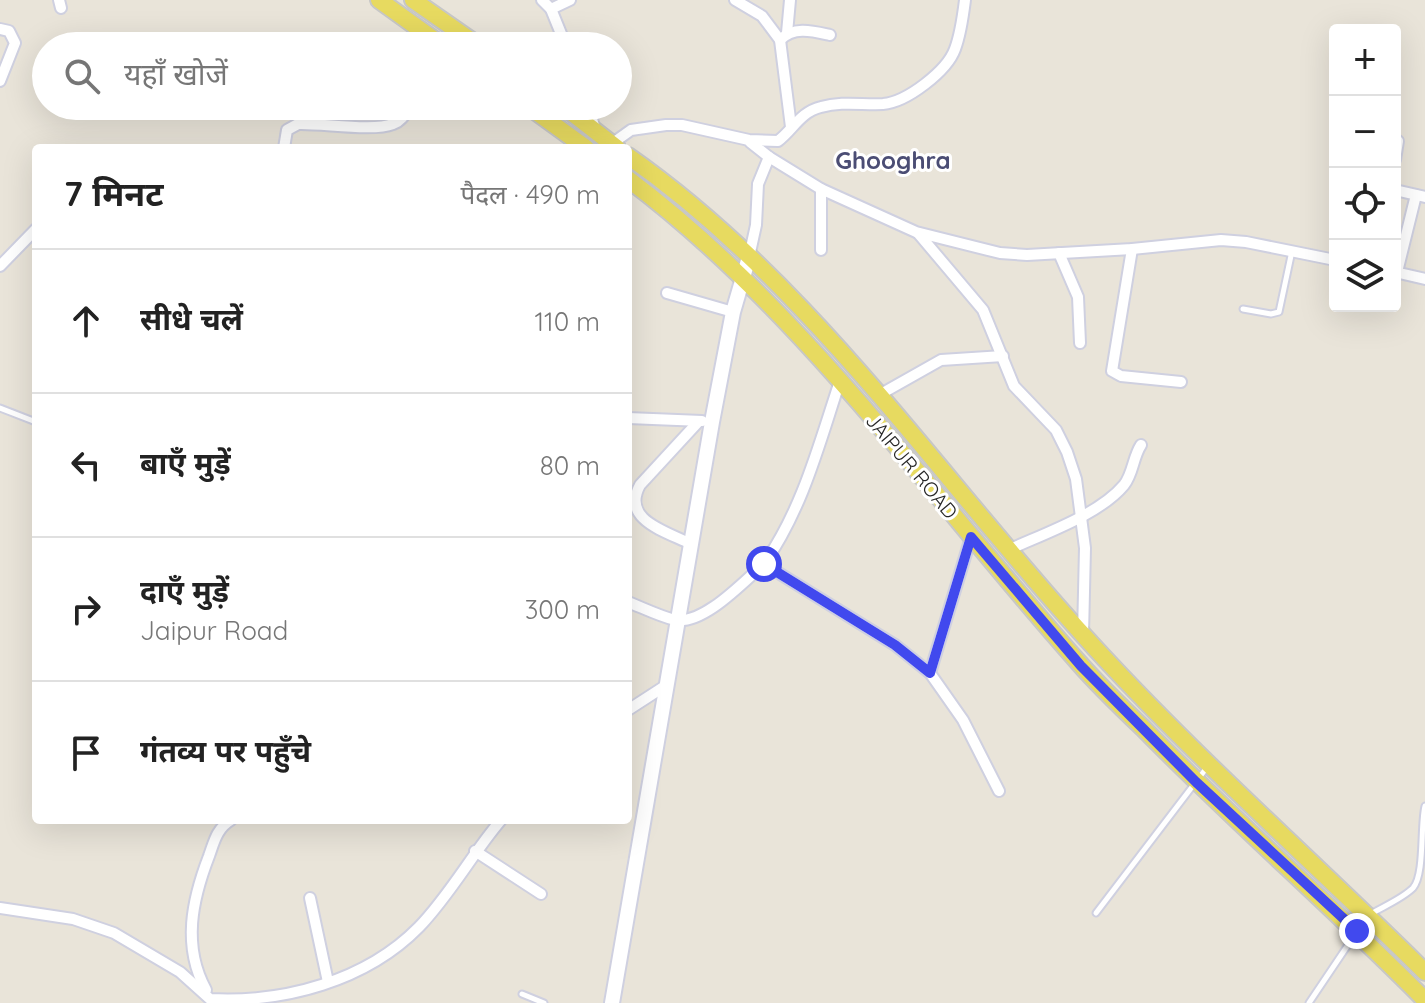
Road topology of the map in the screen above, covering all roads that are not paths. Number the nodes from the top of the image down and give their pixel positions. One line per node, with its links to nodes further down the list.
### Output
1 (413, 0): 11 (main road)
2 (542, 0): 8 (street)
3 (570, 0): 8 (street)
4 (735, 0): 14 (street)
5 (790, 0): 14 (street)
6 (965, 0): 20 (street)
7 (384, 1): 10 (main road)
8 (551, 9): 12 (street)
9 (0, 29): 15 (street)
10 (412, 32)
11 (459, 32)
12 (560, 32)
13 (830, 35): 14 (street)
14 (783, 36): 20 (street)
15 (0, 81)
16 (400, 120): 23 (street)
17 (547, 120): 24 (main road)
18 (582, 120): 21 (main road)
19 (592, 120): 21 (street)
20 (791, 127): 22 (street)
21 (595, 129): 25 (main road)
22 (749, 140): 26 (street); 27 (street)
23 (285, 144)
24 (580, 144)
25 (608, 144)
26 (615, 144)
27 (769, 157): 30 (street); 39 (street)
28 (632, 159): 39 (main road, JAIPUR ROAD)
29 (632, 182): 43 (main road, JAIPUR ROAD)
30 (821, 189): 32 (street); 35 (street)
31 (1420, 196): 38 (street)
32 (916, 232): 37 (street); 49 (street)
33 (32, 233): 41 (street)
34 (1132, 249): 36 (street); 37 (street); 51 (street)
35 (821, 250)
36 (1292, 251): 40 (street); 46 (lane)
37 (1059, 253): 48 (street)
38 (1401, 256)
39 (749, 257): 43 (street); 52 (main road, JAIPUR ROAD)
40 (1329, 259)
41 (0, 266)
42 (1401, 273): 44 (street)
43 (742, 277): 47 (street); 50 (main road, JAIPUR ROAD)
44 (1425, 279)
45 (667, 293): 47 (street)
46 (1243, 309)
47 (733, 312): 56 (street)
48 (1080, 343)
49 (1003, 356): 52 (street); 59 (street)
50 (840, 381): 61 (main road, JAIPUR ROAD); 64 (street)
51 (1181, 382)
52 (879, 395): 60 (main road, JAIPUR ROAD)
53 (0, 408): 55 (lane)
54 (632, 418): 56 (street)
55 (32, 420)
56 (705, 421): 58 (street); 62 (street)
57 (1141, 445): 59 (street)
58 (633, 485): 62 (street)
59 (1082, 515): 63 (street); 67 (street)
60 (995, 534): 61 (main road); 63 (main road, JAIPUR ROAD)
61 (975, 542): 68 (street); 72 (main road, JAIPUR ROAD)
62 (691, 544): 66 (street)
63 (1008, 550): 67 (main road, JAIPUR ROAD)
64 (764, 564): 66 (street); 68 (street)
65 (632, 604): 66 (street)
66 (678, 621): 69 (street)
67 (1083, 635): 71 (main road, JAIPUR ROAD)
68 (930, 673): 73 (street)
69 (665, 686): 70 (street); 90 (street)
70 (632, 707)
71 (1208, 765): 72 (lane); 82 (main road, JAIPUR ROAD)
72 (1196, 782): 81 (lane); 83 (main road, JAIPUR ROAD)
73 (999, 791)
74 (1425, 806): 82 (lane)
75 (226, 824): 88 (street)
76 (498, 824): 77 (street)
77 (475, 851): 78 (street); 85 (street)
78 (541, 894)
79 (310, 898): 85 (street)
80 (0, 908): 88 (street)
81 (1096, 913)
82 (1368, 916): 84 (main road, JAIPUR ROAD)
83 (1357, 931): 87 (main road, JAIPUR ROAD); 91 (lane)
84 (1425, 972)
85 (328, 982): 88 (street)
86 (522, 994): 89 (lane)
87 (1425, 1000)
88 (211, 1001)
89 (544, 1003)
90 (612, 1003)
91 (1309, 1003)

